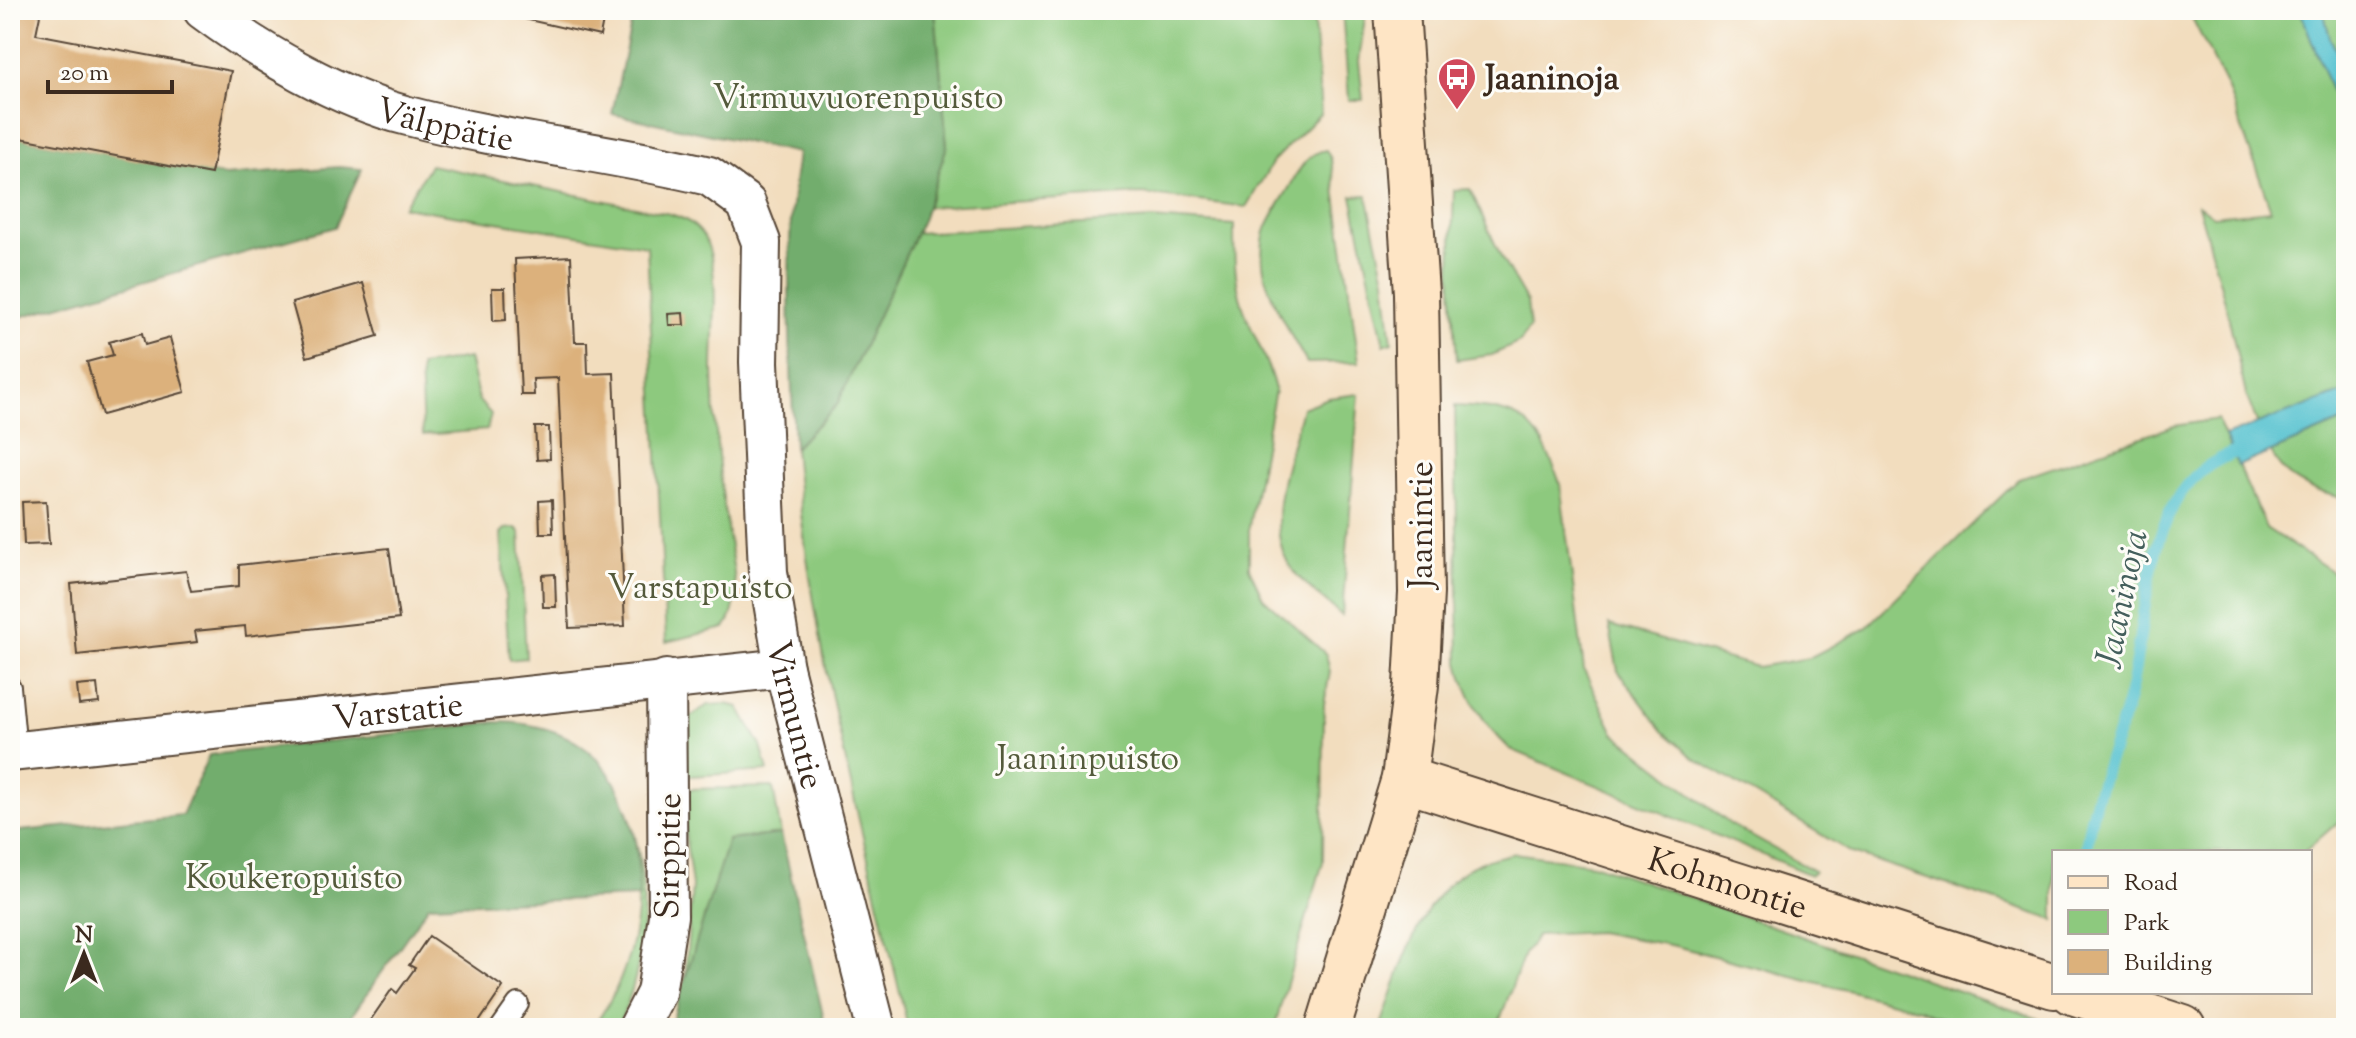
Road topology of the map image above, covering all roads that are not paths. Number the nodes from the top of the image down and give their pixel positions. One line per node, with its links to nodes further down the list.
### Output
1 (203, 10): 3 (street, Välppätie)
2 (1397, 10): 8 (main road, Jaanintie)
3 (709, 176): 4 (street, Virmuntie)
4 (784, 668): 5 (street, Varstatie); 14 (street, Virmuntie)
5 (666, 679): 7 (street, Varstatie); 13 (street, Sirppitie)
6 (10, 687): 7 (lane)
7 (13, 752)
8 (1404, 779): 9 (main road, Kohmontie); 15 (main road, Jaanintie)
9 (2052, 985)
10 (2079, 994): 16 (main road)
11 (518, 1004): 12 (lane)
12 (501, 1028)
13 (638, 1028)
14 (876, 1028)
15 (1328, 1028)
16 (2183, 1028)

